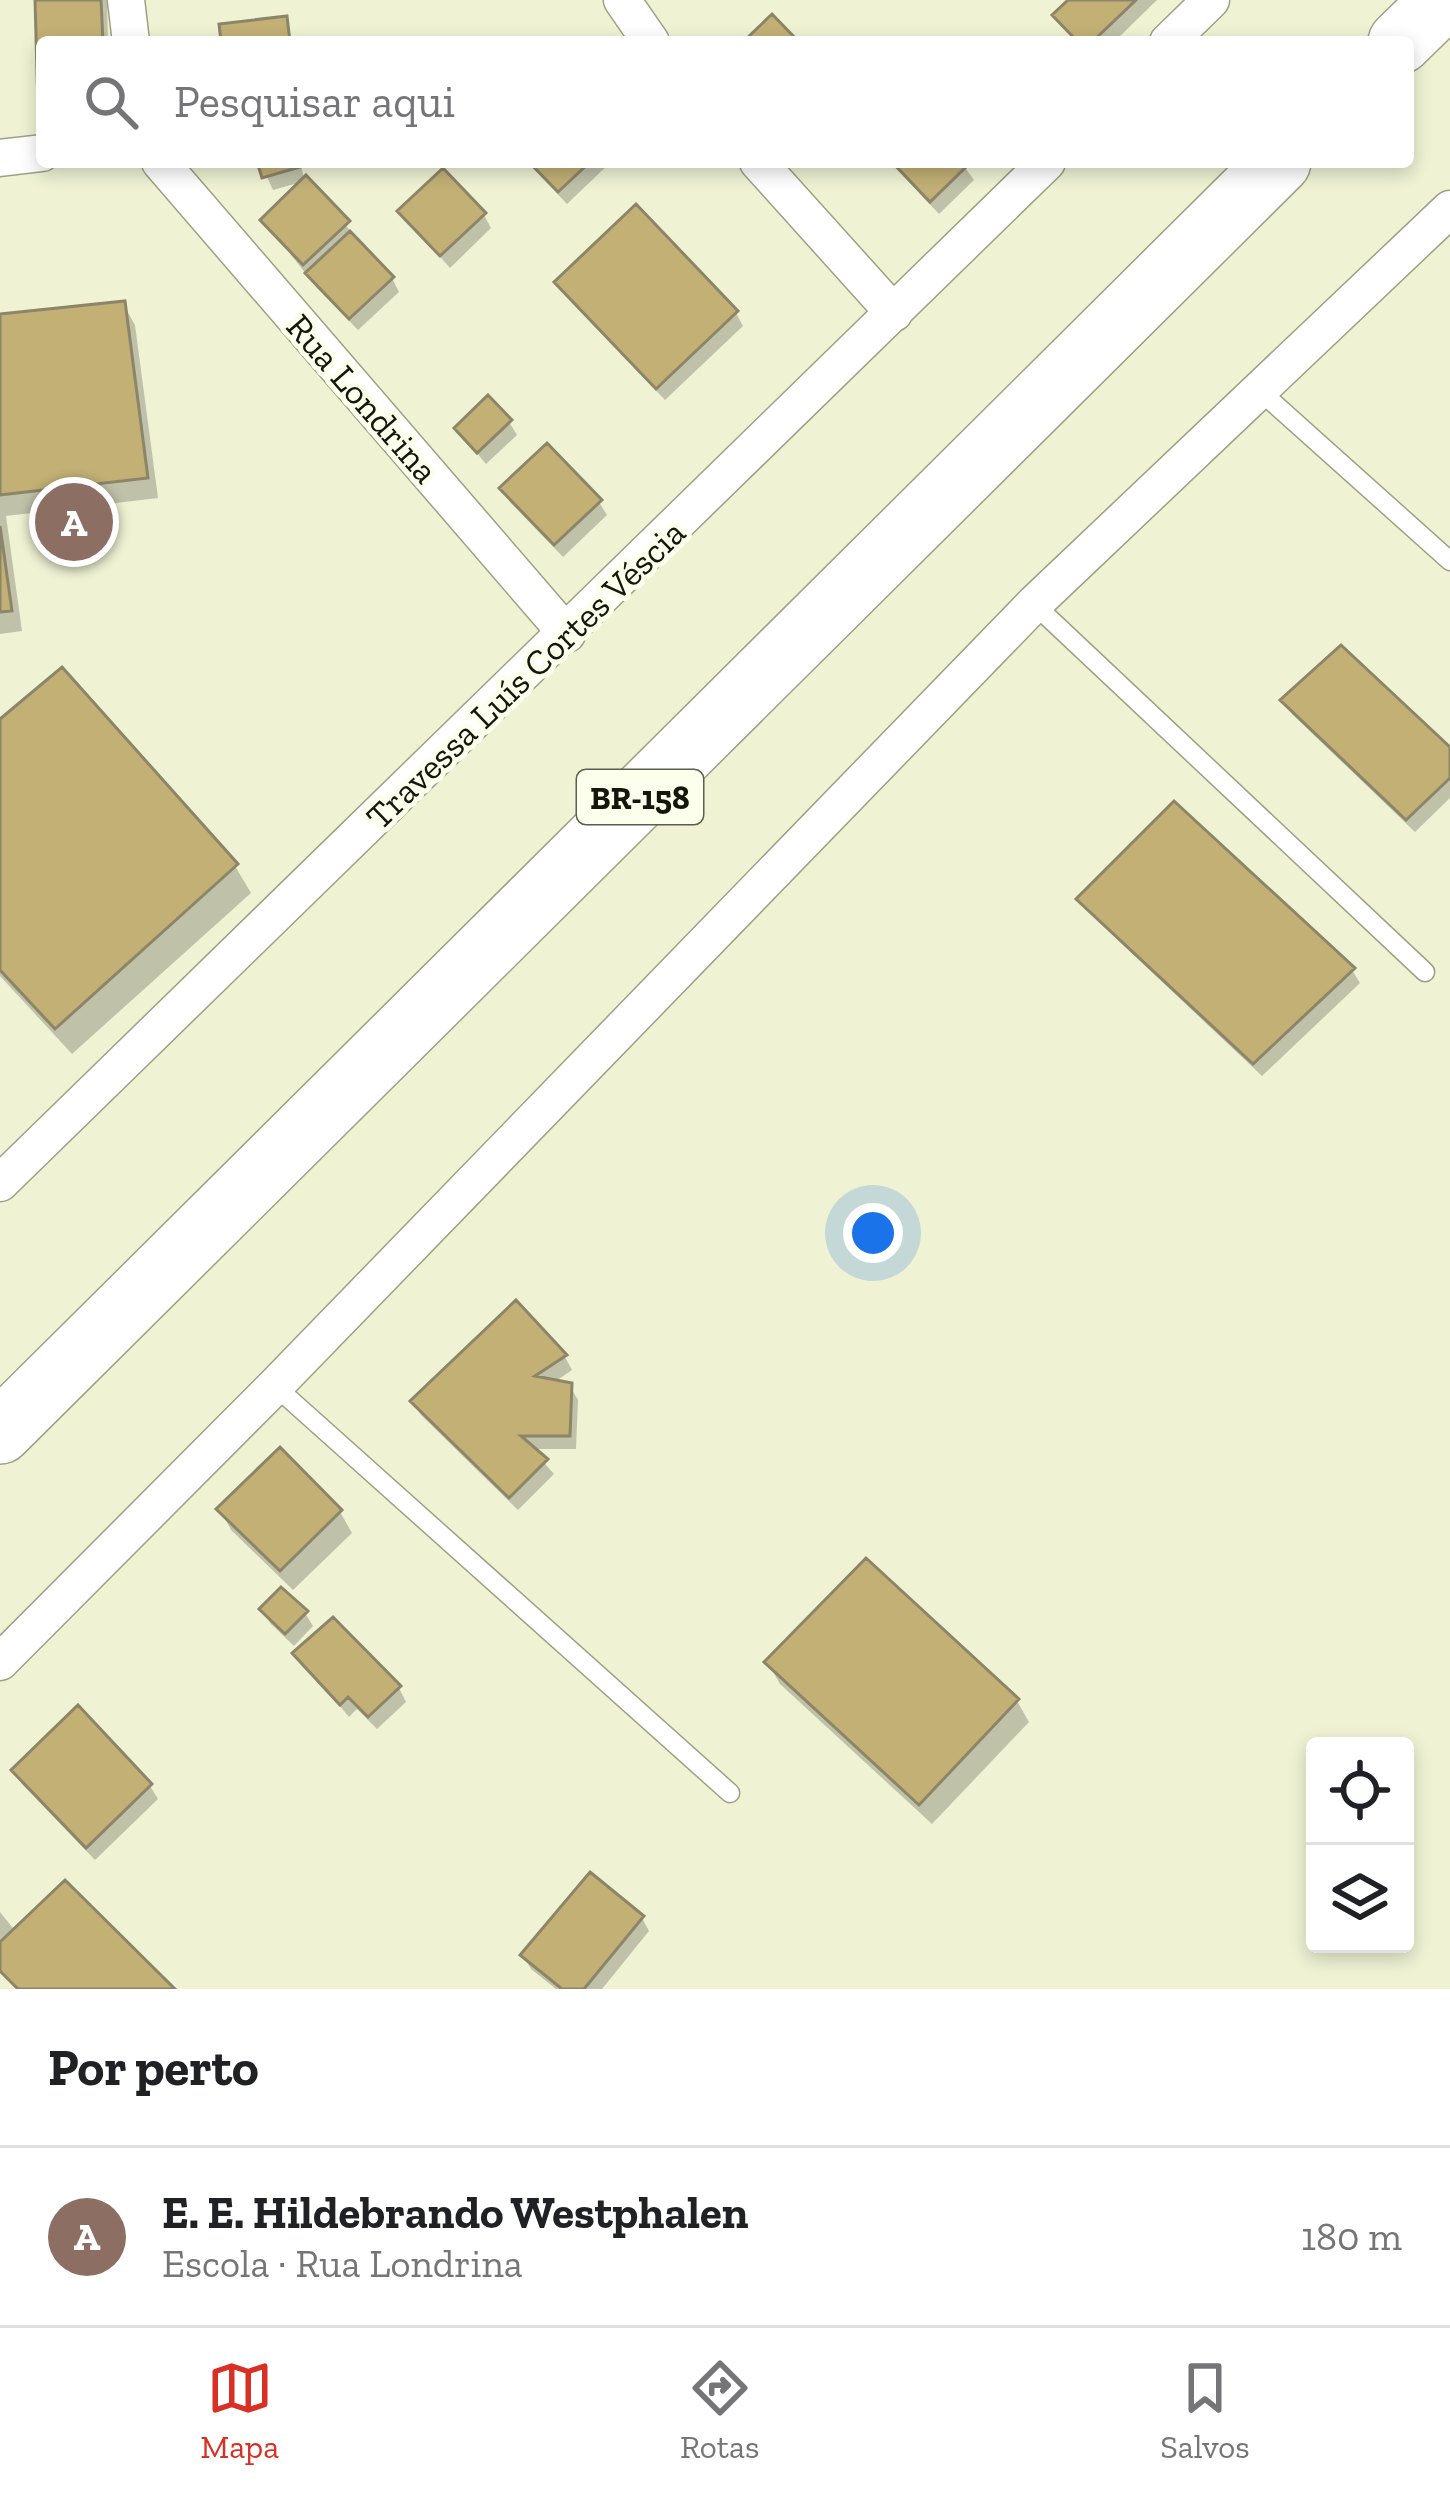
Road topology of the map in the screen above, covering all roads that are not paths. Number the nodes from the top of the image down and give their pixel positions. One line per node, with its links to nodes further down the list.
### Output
1 (125, 0): 5 (street)
2 (622, 0): 6 (street)
3 (1211, 0): 7 (street)
4 (1442, 0): 8 (highway)
5 (129, 36)
6 (647, 36)
7 (1174, 36)
8 (1406, 36)
9 (36, 154): 10 (street)
10 (0, 158)
11 (165, 168): 20 (street, Rua Londrina)
12 (763, 168): 16 (street)
13 (1041, 168): 16 (street, Travessa Luís Cortes Véscia)
14 (1274, 168): 24 (highway, BR-158)
15 (1450, 209): 17 (street)
16 (894, 313): 20 (street, Travessa Luís Cortes Véscia)
17 (1260, 391): 18 (lane); 19 (street)
18 (1450, 561)
19 (1034, 604): 21 (lane); 23 (street)
20 (567, 634): 22 (street, Travessa Luís Cortes Véscia)
21 (1424, 972)
22 (0, 1183)
23 (274, 1386): 25 (street); 26 (lane)
24 (0, 1432)
25 (0, 1662)
26 (730, 1792)

